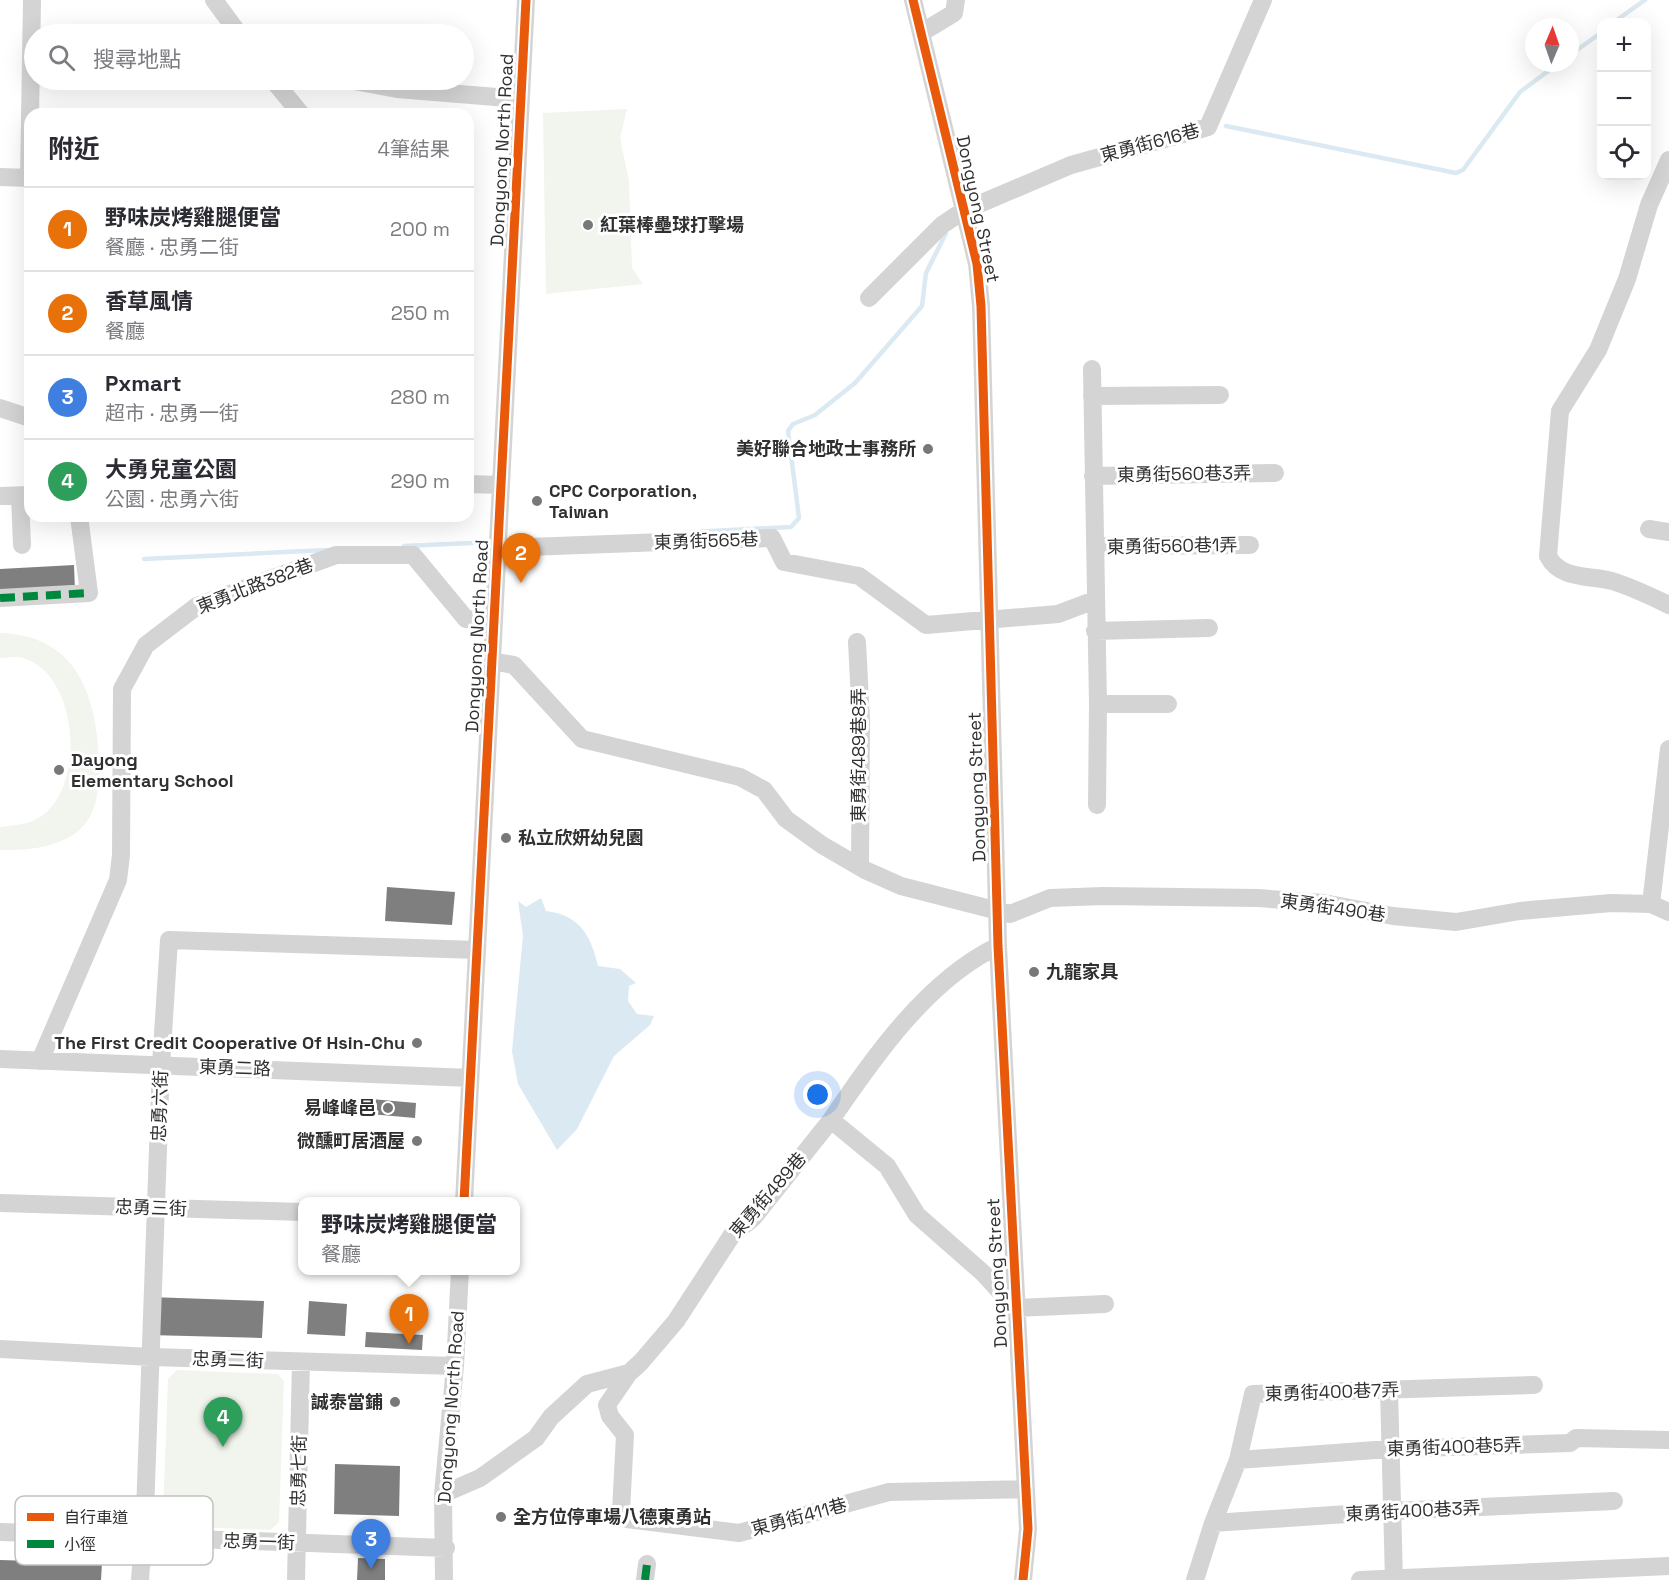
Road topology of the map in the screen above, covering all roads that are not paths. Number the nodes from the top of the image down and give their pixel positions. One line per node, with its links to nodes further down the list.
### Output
1 (32, 0): 7 (street)
2 (214, 0): 8 (street)
3 (526, 0): 13 (street, Dongyong North Road)
4 (912, 0): 9 (street, Dongyong Street)
5 (956, 0): 9 (street)
6 (1263, 0): 19 (street, 東勇街616巷)
7 (32, 24)
8 (232, 24)
9 (921, 33): 19 (street, Dongyong Street)
10 (30, 90): 14 (street)
11 (281, 90): 15 (street)
12 (409, 90): 13 (street)
13 (521, 99): 29 (street, Dongyong North Road)
14 (30, 108)
15 (296, 108)
16 (1669, 160): 42 (street)
17 (0, 177): 18 (street)
18 (24, 178)
19 (963, 211): 20 (street); 44 (street, Dongyong Street)
20 (869, 298)
21 (1092, 369): 23 (street)
22 (1220, 395): 23 (street)
23 (1092, 396): 27 (street)
24 (0, 408): 25 (street)
25 (24, 416)
26 (1275, 473): 27 (street, 東勇街560巷3弄)
27 (1093, 476): 39 (street)
28 (474, 484): 29 (street)
29 (501, 485): 36 (street, Dongyong North Road)
30 (24, 495): 31 (street)
31 (0, 496)
32 (24, 512): 37 (street)
33 (80, 522): 40 (street)
34 (1649, 529): 35 (street)
35 (1669, 532)
36 (498, 542): 43 (street, Dongyong North Road); 44 (street, 東勇街565巷)
37 (22, 545)
38 (1250, 545): 39 (street, 東勇街560巷1弄)
39 (1095, 546): 41 (street)
40 (0, 598)
41 (1095, 600): 44 (street); 46 (street)
42 (1669, 605)
43 (494, 621): 48 (street, Dongyong North Road); 60 (street, 東勇北路382巷)
44 (990, 621): 55 (street, Dongyong Street)
45 (1209, 628): 46 (street)
46 (1095, 631): 49 (street)
47 (857, 642): 53 (street, 東勇街489巷8弄)
48 (492, 661): 53 (street); 58 (street, Dongyong North Road)
49 (1098, 704): 50 (street); 52 (street)
50 (1168, 704)
51 (1669, 749): 54 (street)
52 (1097, 805)
53 (860, 867): 55 (street)
54 (1651, 904): 55 (street, 東勇街490巷); 56 (street, 東勇街490巷)
55 (997, 911): 57 (street, Dongyong Street)
56 (1669, 912)
57 (998, 946): 63 (street, 東勇街489巷); 70 (street, Dongyong Street)
58 (477, 950): 61 (street, 忠勇六街); 62 (street, Dongyong North Road)
59 (0, 1059): 60 (street, 東勇二路)
60 (40, 1061): 61 (street, 東勇二路)
61 (161, 1065): 62 (street, 東勇二路); 66 (street, 忠勇六街)
62 (470, 1078): 64 (street, Dongyong North Road)
63 (831, 1120): 70 (street); 75 (street, 東勇街489巷)
64 (464, 1197)
65 (0, 1203): 66 (street, 忠勇三街)
66 (156, 1209): 67 (street, 忠勇三街); 72 (street, 忠勇六街)
67 (298, 1212)
68 (460, 1275): 74 (street, Dongyong North Road)
69 (1105, 1304): 70 (street)
70 (1015, 1308): 81 (street, Dongyong Street)
71 (0, 1349): 72 (street, 忠勇二街)
72 (151, 1357): 73 (street, 忠勇二街); 83 (street, 忠勇六街)
73 (301, 1362): 74 (street, 忠勇二街); 90 (street, 忠勇七街)
74 (455, 1366): 82 (street, Dongyong North Road)
75 (629, 1373): 81 (street, 東勇街411巷); 82 (street)
76 (1534, 1384): 77 (street, 東勇街400巷7弄)
77 (1389, 1390): 79 (street); 80 (street, 東勇街400巷7弄)
78 (1668, 1440): 79 (street, 東勇街400巷5弄)
79 (1389, 1449): 80 (street, 東勇街400巷5弄); 85 (street)
80 (1238, 1460): 86 (street, 東勇街400巷7弄)
81 (1024, 1489): 98 (street, Dongyong Street)
82 (443, 1494): 91 (street, Dongyong North Road)
83 (145, 1496)
84 (1614, 1501): 85 (street, 東勇街400巷3弄)
85 (1392, 1511): 86 (street, 東勇街400巷3弄); 94 (street)
86 (1213, 1523): 99 (street, 東勇街400巷7弄)
87 (0, 1532): 88 (street, 忠勇一街)
88 (15, 1533)
89 (213, 1540): 90 (street, 忠勇一街)
90 (297, 1543): 91 (street, 忠勇一街); 96 (street, 忠勇七街)
91 (446, 1548): 97 (street, Dongyong North Road)
92 (141, 1565): 95 (street, 忠勇六街)
93 (1669, 1566): 94 (street)
94 (1394, 1579): 100 (street)
95 (140, 1580)
96 (296, 1580)
97 (444, 1580)
98 (1023, 1580)
99 (1195, 1580)
100 (1360, 1580)

